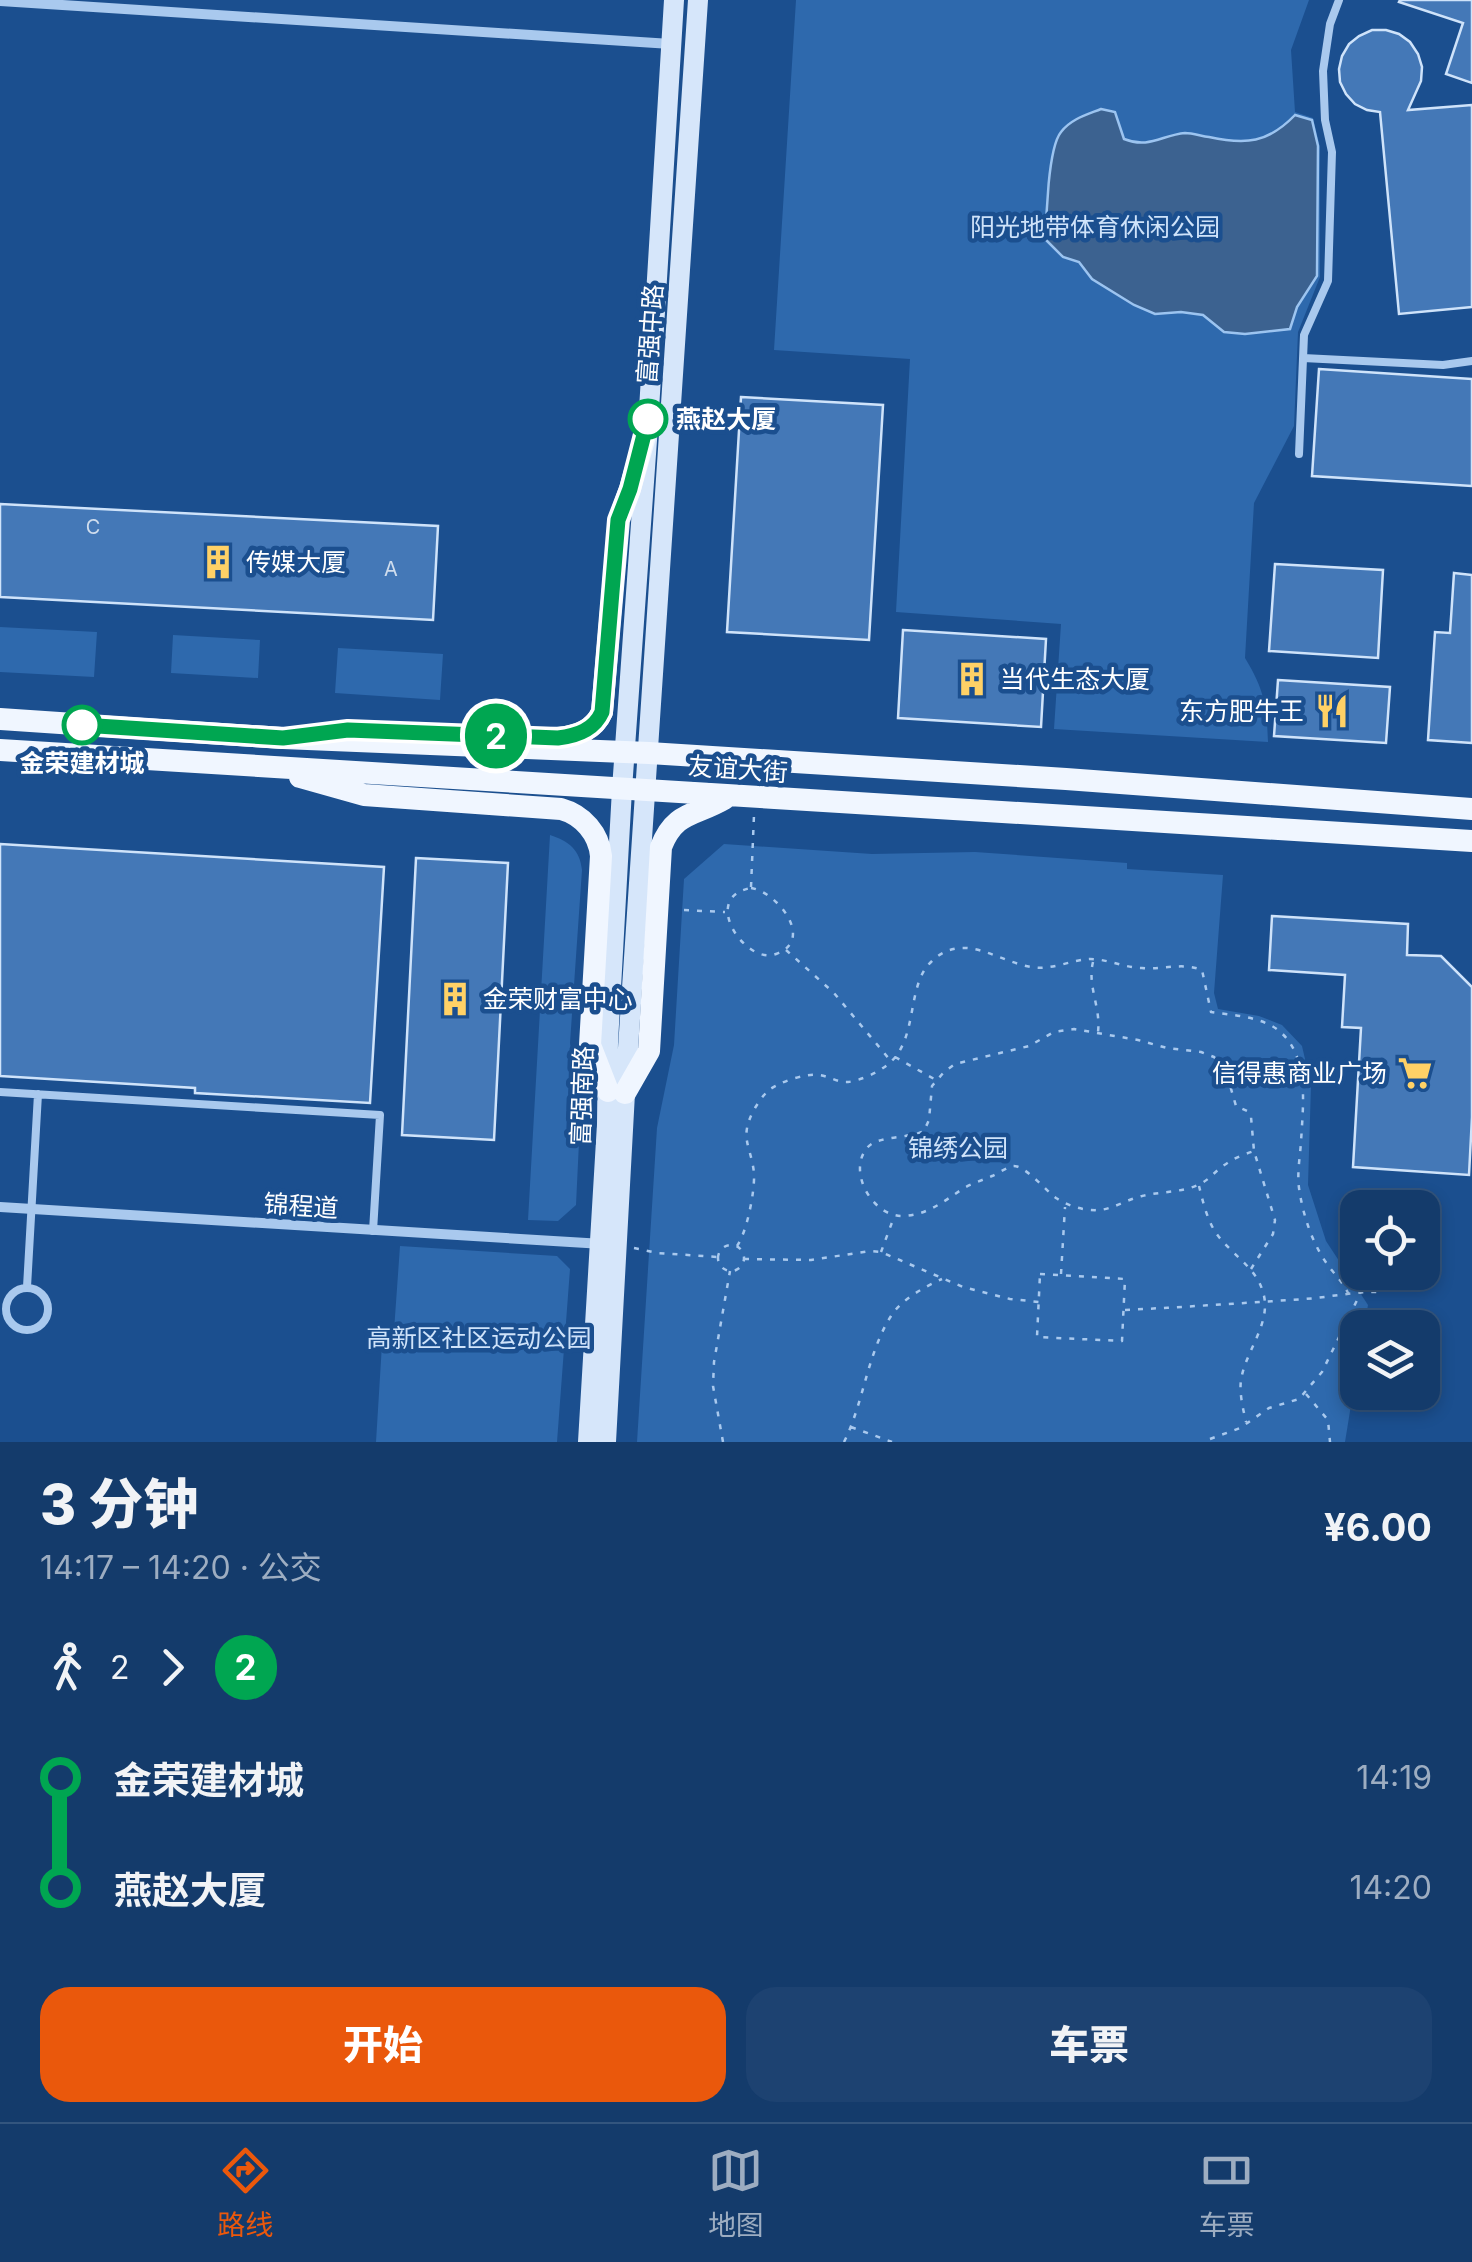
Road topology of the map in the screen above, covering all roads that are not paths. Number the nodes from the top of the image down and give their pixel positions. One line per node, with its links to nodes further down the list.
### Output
1 (674, 0): 5 (main road, 富强中路)
2 (698, 0): 14 (main road, 富强中路)
3 (1338, 0): 6 (lane)
4 (0, 1): 5 (street)
5 (672, 44): 8 (main road, 富强中路)
6 (1303, 358): 7 (lane); 9 (lane)
7 (1472, 361)
8 (648, 426): 11 (main road); 13 (main road, 富强中路)
9 (1299, 454)
10 (0, 719): 11 (main road, 友谊大街)
11 (283, 738): 13 (main road, 友谊大街)
12 (0, 750): 15 (main road, 友谊大街)
13 (624, 752): 14 (main road, 友谊大街); 16 (main road, 富强南路)
14 (649, 754): 17 (main road, 富强中路); 19 (main road, 友谊大街)
15 (258, 764): 16 (main road, 友谊大街); 22 (main road)
16 (622, 789): 17 (main road, 友谊大街); 22 (main road, 富强南路)
17 (646, 791): 18 (main road, 友谊大街); 22 (main road, 富强南路)
18 (742, 797): 20 (main road, 友谊大街); 22 (main road)
19 (1472, 809)
20 (1472, 841)
21 (0, 1092): 23 (lane)
22 (616, 1092): 27 (main road, 富强南路)
23 (38, 1094): 25 (lane); 26 (lane)
24 (0, 1206): 25 (street, 锦程道)
25 (32, 1208): 26 (street, 锦程道); 28 (lane)
26 (373, 1231): 27 (street, 锦程道)
27 (608, 1244): 30 (main road, 富强南路); 31 (main road, 富强南路)
28 (27, 1287): 29 (lane); 29 (lane)
29 (3, 1305)
30 (588, 1442)
31 (606, 1442)

